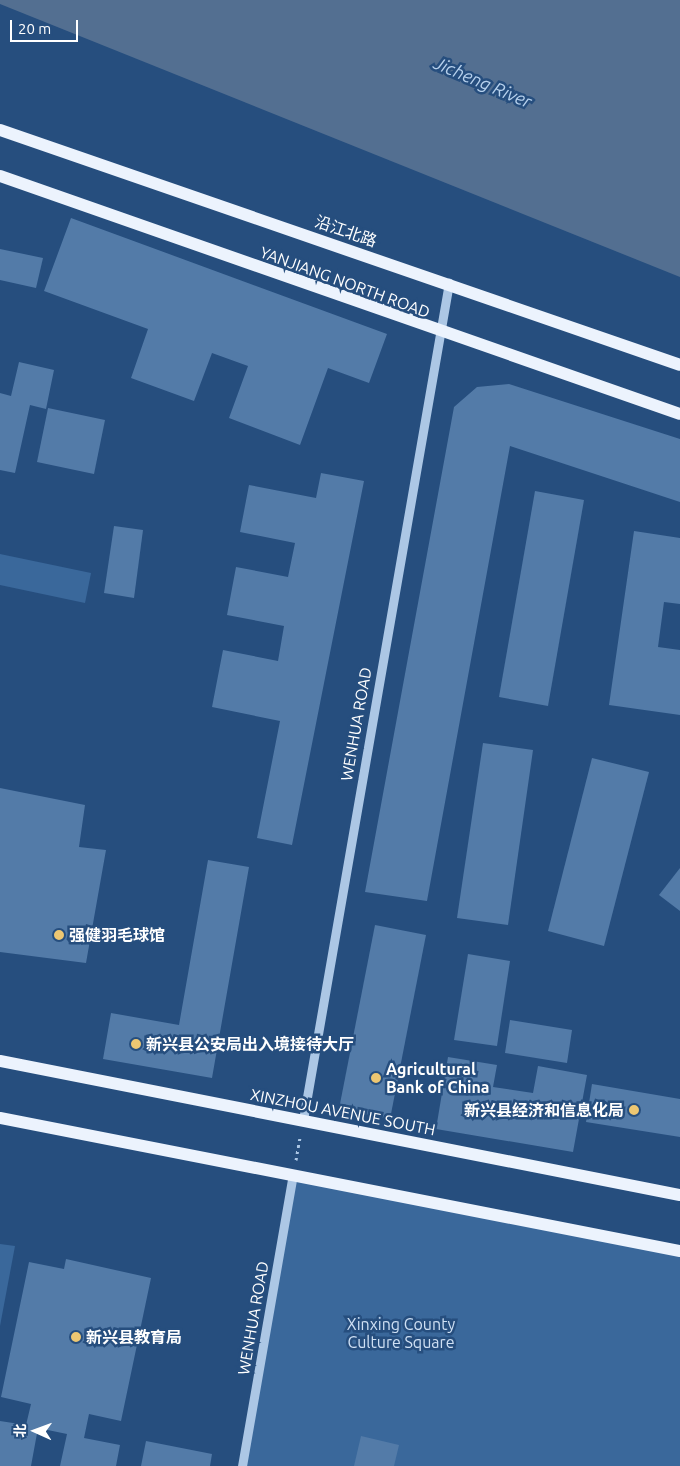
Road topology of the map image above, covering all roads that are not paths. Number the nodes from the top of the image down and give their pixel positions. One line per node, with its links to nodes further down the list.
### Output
1 (0, 130): 3 (main road, 沿江北路)
2 (0, 176): 4 (main road, YANJIANG NORTH ROAD)
3 (449, 283): 4 (street, WENHUA ROAD); 5 (main road, 沿江北路)
4 (439, 333): 6 (main road, YANJIANG NORTH ROAD); 9 (street, WENHUA ROAD)
5 (680, 365)
6 (680, 414)
7 (0, 1061): 9 (main road, XINZHOU AVENUE SOUTH)
8 (0, 1118): 10 (main road)
9 (303, 1120): 11 (main road, XINZHOU AVENUE SOUTH)
10 (293, 1176): 12 (main road); 13 (street, WENHUA ROAD)
11 (680, 1195)
12 (680, 1251)
13 (242, 1466)

